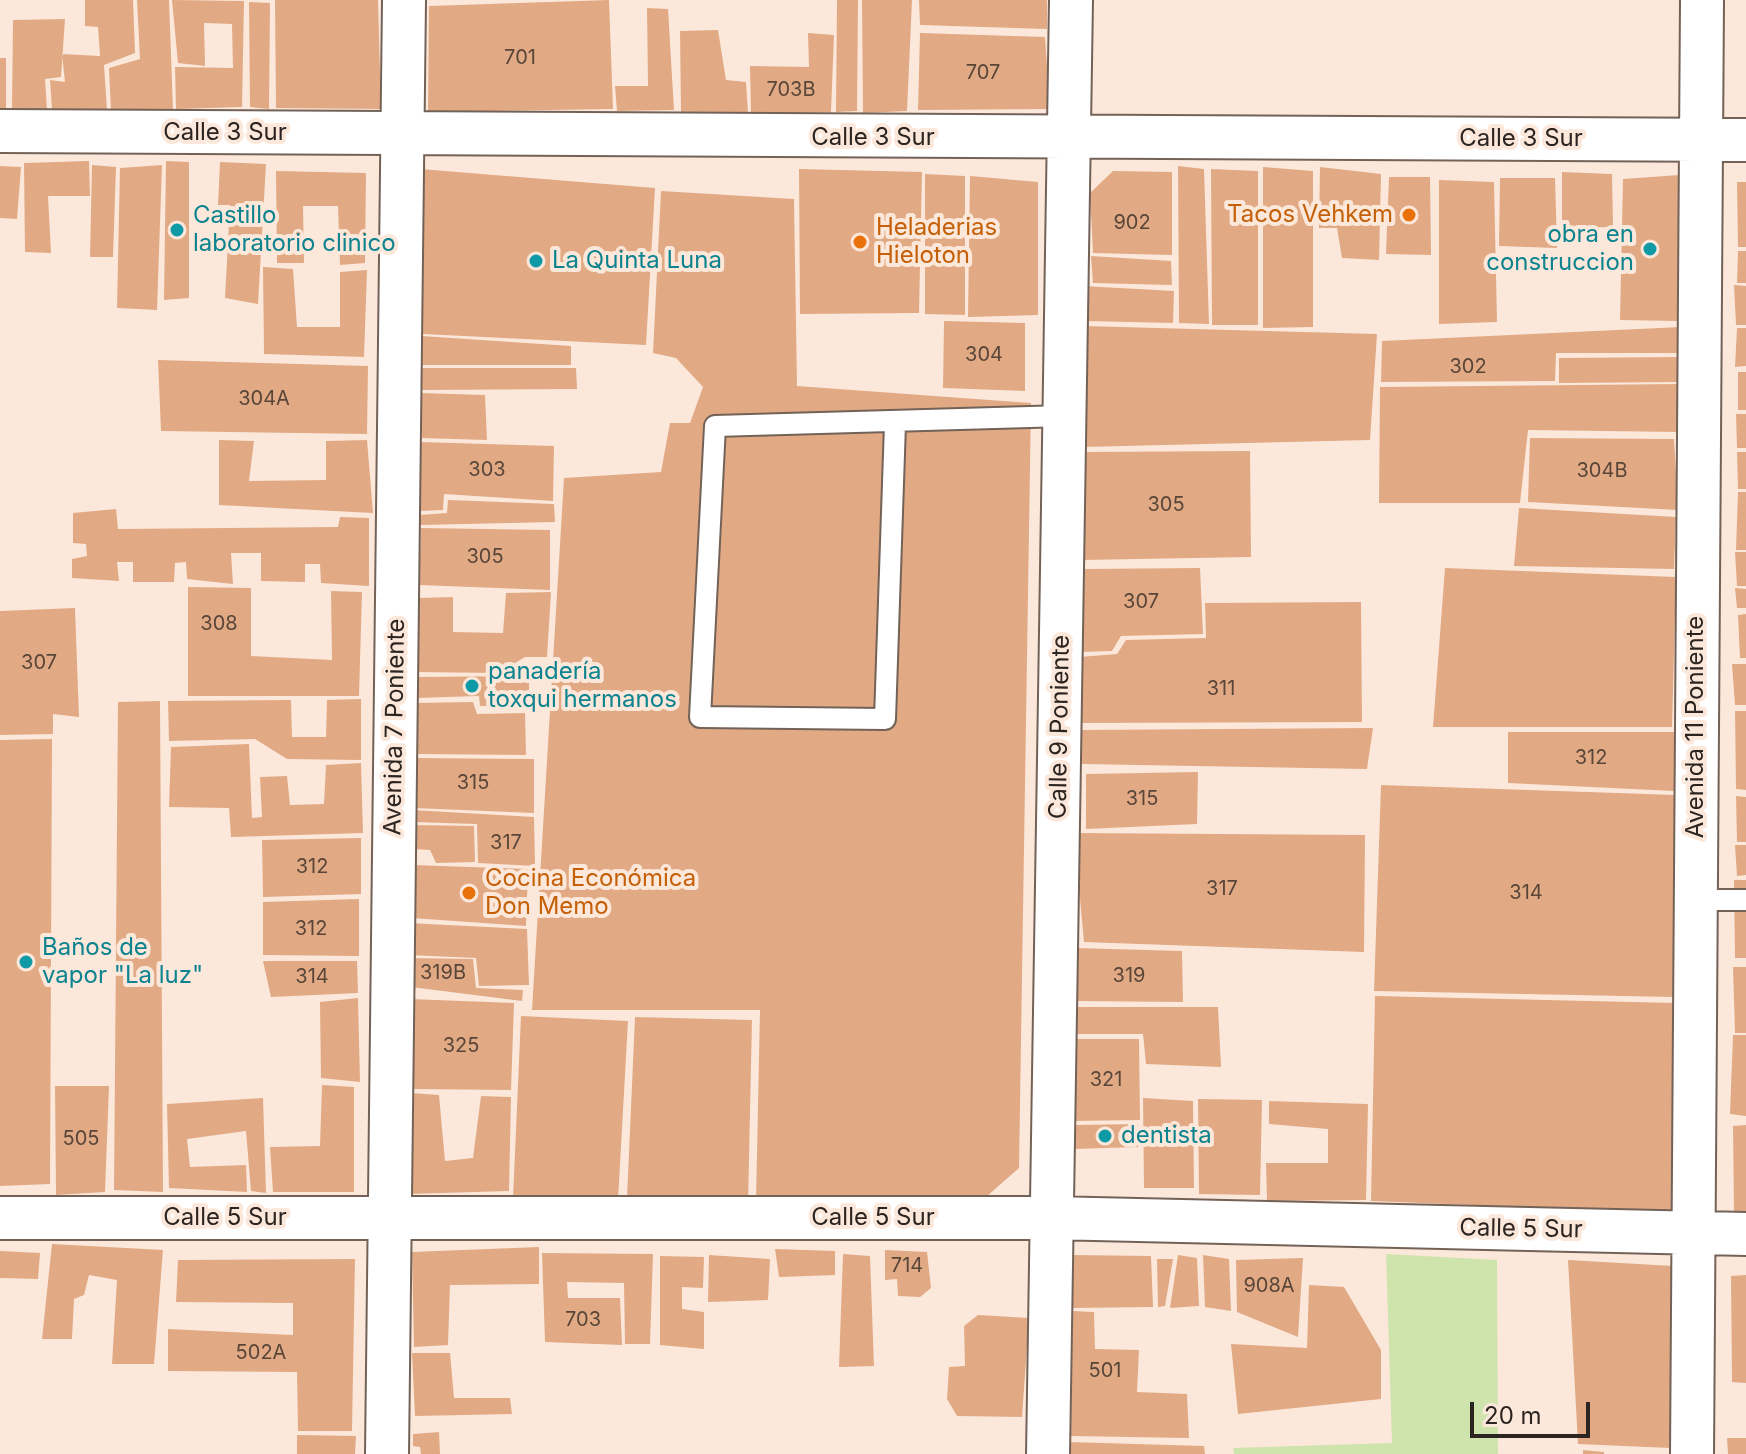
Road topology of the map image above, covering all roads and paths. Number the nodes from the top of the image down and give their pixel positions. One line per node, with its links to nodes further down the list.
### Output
1 (404, 0): 5 (street, Avenida 7 Poniente)
2 (1071, 0): 6 (street, Calle 9 Poniente)
3 (1702, 0): 7 (street, Avenida 11 Poniente)
4 (0, 131): 5 (street, Calle 3 Sur)
5 (404, 134): 6 (street, Calle 3 Sur); 14 (street, Avenida 7 Poniente)
6 (1070, 139): 7 (street, Calle 3 Sur); 9 (street, Calle 9 Poniente)
7 (1701, 139): 8 (street, Calle 3 Sur); 11 (street, Avenida 11 Poniente)
8 (1746, 140)
9 (1065, 416): 10 (lane); 15 (street, Calle 9 Poniente)
10 (895, 424): 10 (lane)
11 (1695, 900): 12 (lane); 16 (street, Avenida 11 Poniente)
12 (1746, 900)
13 (0, 1218): 14 (street, Calle 5 Sur)
14 (388, 1218): 15 (street, Calle 5 Sur); 18 (street, Avenida 7 Poniente)
15 (1051, 1218): 16 (street, Calle 5 Sur); 19 (street, Calle 9 Poniente)
16 (1694, 1234): 17 (street, Calle 5 Sur); 20 (street, Avenida 11 Poniente)
17 (1746, 1234)
18 (387, 1454)
19 (1048, 1454)
20 (1692, 1454)

